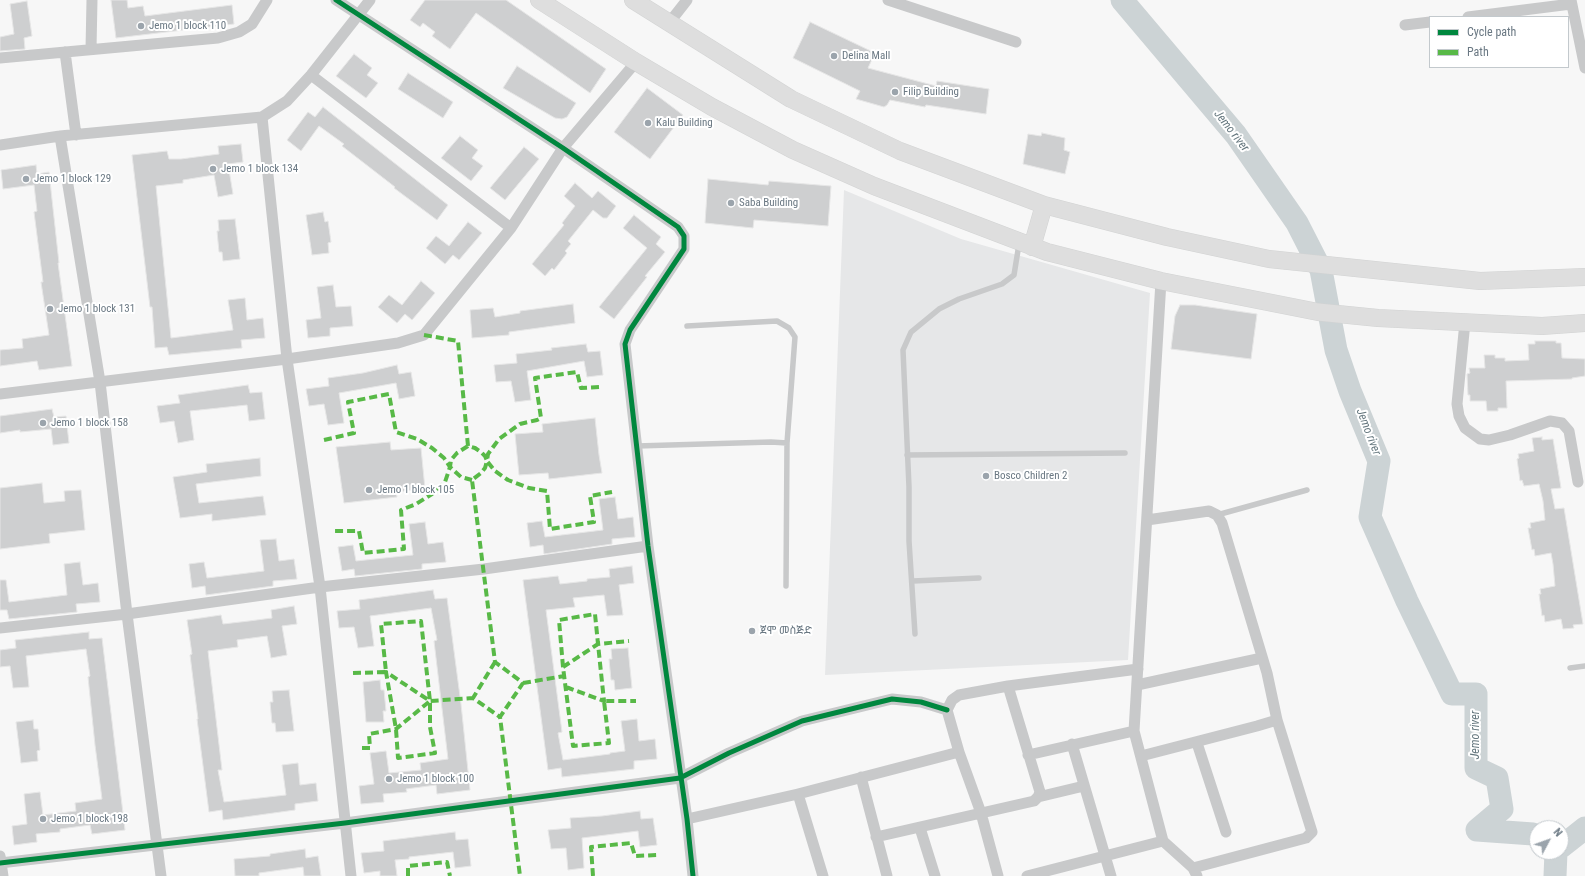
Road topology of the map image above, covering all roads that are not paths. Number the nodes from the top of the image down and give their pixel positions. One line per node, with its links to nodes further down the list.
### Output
1 (92, 0): 16 (street)
2 (267, 0): 16 (street)
3 (336, 0): 10 (street)
4 (370, 0): 10 (street)
5 (539, 0): 19 (main road)
6 (633, 0): 13 (main road)
7 (687, 0): 13 (street)
8 (888, 0): 15 (street)
9 (1571, 2): 11 (street); 20 (street)
10 (358, 14): 21 (street); 26 (street)
11 (1475, 16)
12 (1429, 22): 14 (street)
13 (670, 23): 27 (main road)
14 (1405, 25)
15 (1016, 42)
16 (91, 49): 17 (street)
17 (65, 52): 18 (street); 23 (street)
18 (0, 58)
19 (636, 62): 26 (street); 29 (main road)
20 (1585, 68)
21 (311, 75): 22 (street); 28 (street)
22 (262, 117): 23 (street); 35 (street)
23 (76, 135): 24 (street)
24 (60, 136): 25 (street); 36 (street)
25 (0, 145)
26 (563, 148): 28 (street); 39 (street)
27 (1044, 205): 29 (main road); 30 (main road)
28 (511, 228): 35 (street)
29 (1026, 244): 31 (main road); 41 (lane)
30 (1585, 277)
31 (1161, 281): 32 (main road); 45 (street)
32 (1465, 322): 33 (main road); 42 (street)
33 (1585, 323)
34 (687, 326): 38 (lane)
35 (287, 359): 36 (street); 50 (street)
36 (100, 382): 37 (street); 51 (street)
37 (0, 394)
38 (787, 443): 39 (lane); 49 (lane)
39 (637, 446): 46 (street)
40 (1125, 453): 41 (lane)
41 (907, 455): 48 (lane)
42 (1578, 482)
43 (1307, 490): 44 (lane)
44 (1217, 516): 45 (street); 54 (street)
45 (1147, 520): 57 (street)
46 (648, 546): 50 (street); 69 (street)
47 (979, 578): 48 (lane)
48 (912, 580): 53 (lane)
49 (786, 586)
50 (320, 587): 51 (street); 75 (street)
51 (127, 614): 52 (street); 80 (street)
52 (0, 628)
53 (915, 634)
54 (1262, 658): 58 (street); 61 (street)
55 (1585, 666): 56 (lane)
56 (1570, 668)
57 (1138, 669): 58 (street); 59 (street)
58 (1137, 685): 62 (street)
59 (1008, 686): 60 (street); 66 (street)
60 (946, 710): 65 (street); 69 (street)
61 (1277, 720): 63 (street); 83 (street)
62 (1134, 731): 64 (street); 67 (street)
63 (1197, 743): 67 (street); 77 (street)
64 (1072, 744): 66 (street); 70 (street)
65 (959, 752): 68 (street); 73 (street)
66 (1028, 755): 72 (street)
67 (1142, 756): 79 (street)
68 (861, 777): 71 (street); 78 (street)
69 (680, 778): 74 (street); 75 (street)
70 (1084, 786): 72 (street); 81 (street)
71 (798, 794): 74 (street); 89 (street)
72 (1038, 798): 73 (street)
73 (981, 813): 76 (street); 91 (street)
74 (687, 819): 88 (street)
75 (345, 823): 80 (street); 87 (street)
76 (920, 828): 78 (street); 84 (street)
77 (1226, 832)
78 (876, 837): 90 (street)
79 (1162, 841): 81 (street); 83 (street)
80 (157, 844): 82 (street); 86 (street)
81 (1105, 856): 92 (street); 93 (street)
82 (0, 860): 85 (street)
83 (1195, 872)
84 (932, 875)
85 (2, 876)
86 (161, 876)
87 (351, 876)
88 (693, 876)
89 (823, 876)
90 (887, 876)
91 (998, 876)
92 (1027, 876)
93 (1111, 876)

